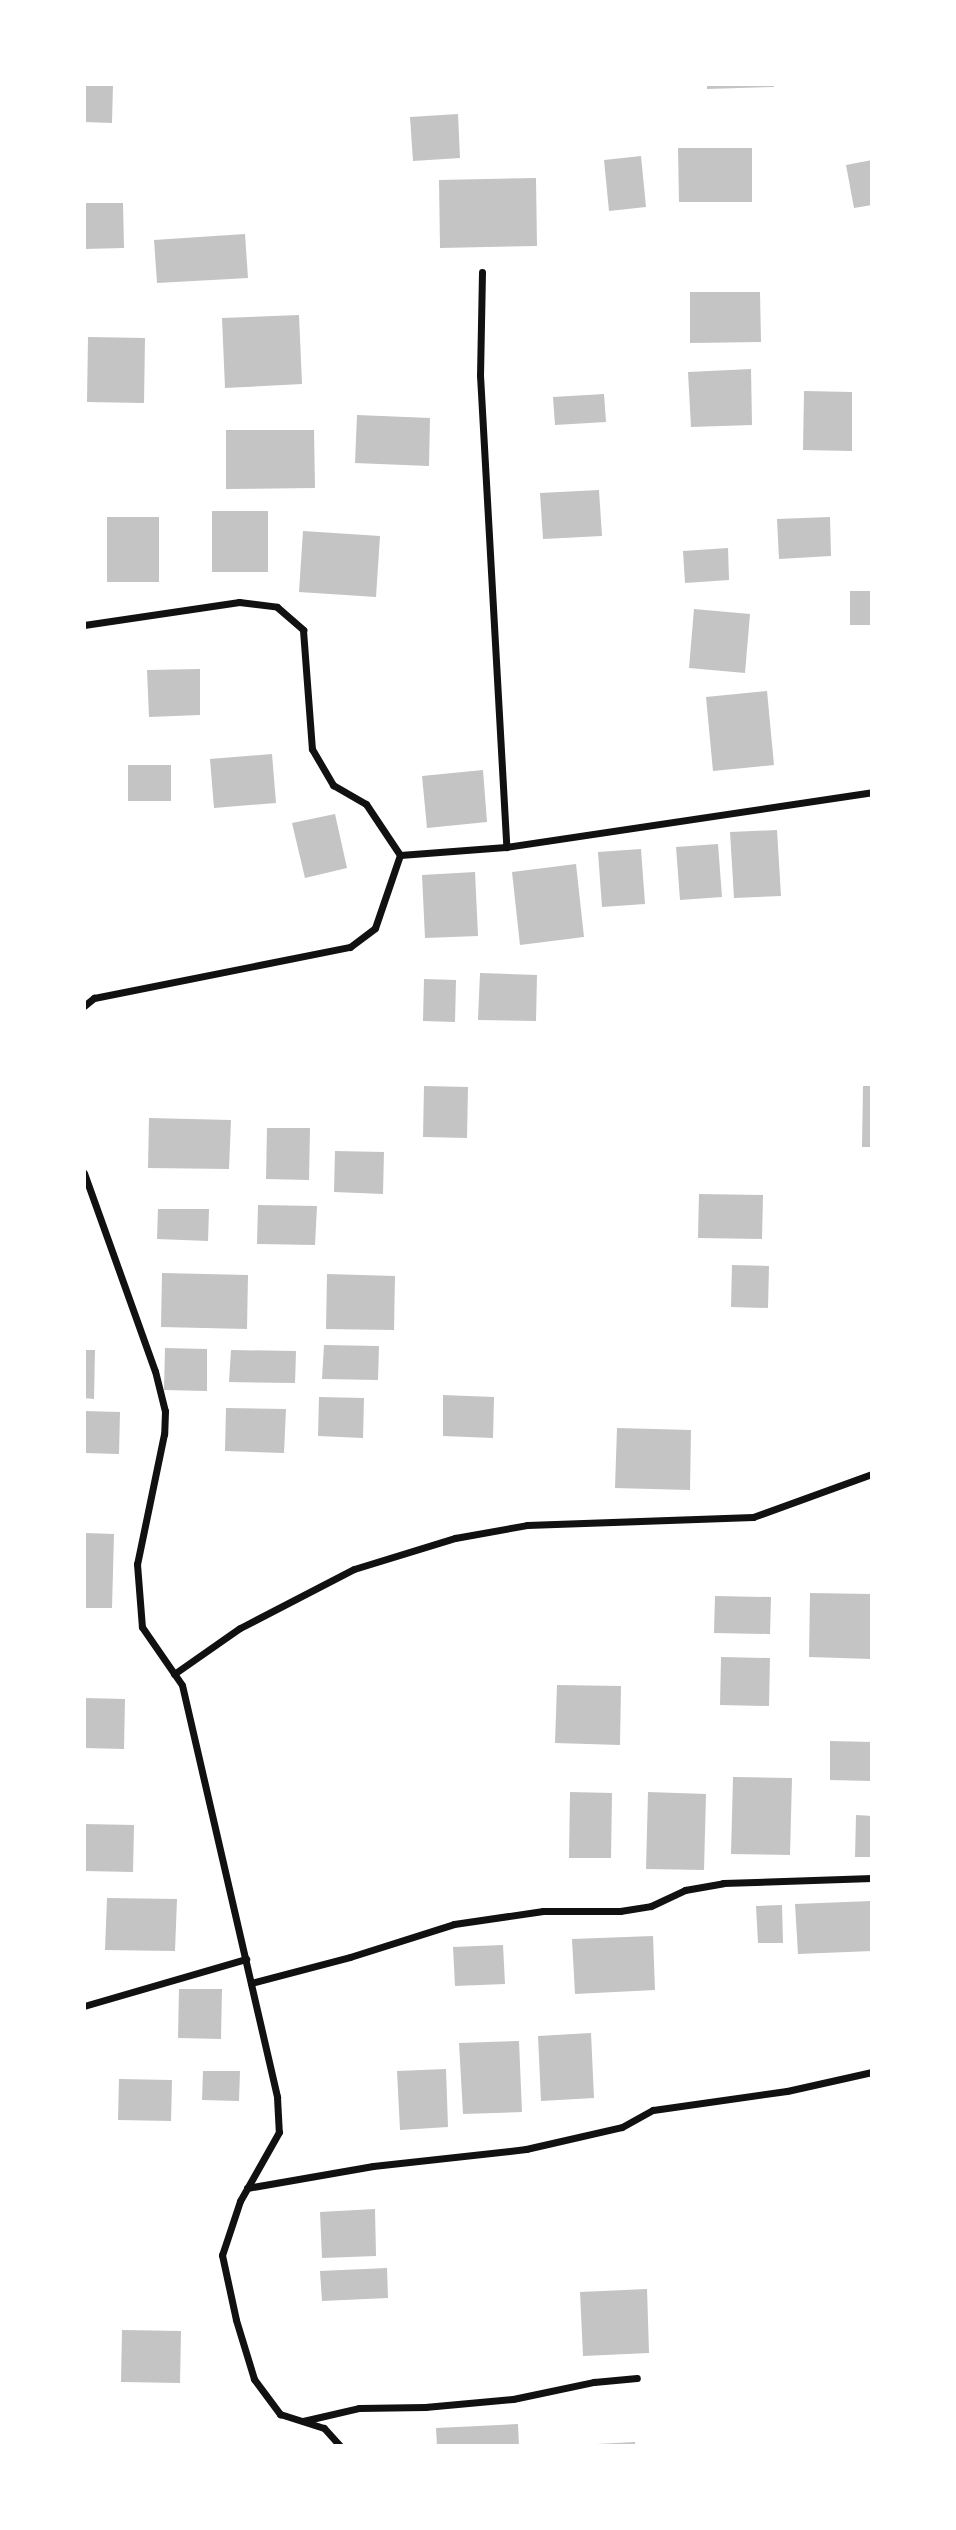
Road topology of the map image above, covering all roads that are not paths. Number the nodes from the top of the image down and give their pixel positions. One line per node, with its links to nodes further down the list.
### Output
1 (482, 272): 4 (street)
2 (84, 625): 5 (street)
3 (872, 792): 4 (street)
4 (506, 848): 5 (street)
5 (400, 855): 6 (street)
6 (84, 1006)
7 (84, 1173): 9 (street)
8 (872, 1474): 9 (street)
9 (174, 1674): 11 (street)
10 (872, 1878): 12 (street)
11 (246, 1959): 12 (street); 13 (street)
12 (251, 1983): 15 (street)
13 (84, 2006)
14 (872, 2072): 15 (street)
15 (247, 2188): 17 (street)
16 (637, 2378): 17 (street)
17 (302, 2421): 18 (street)
18 (340, 2446)

